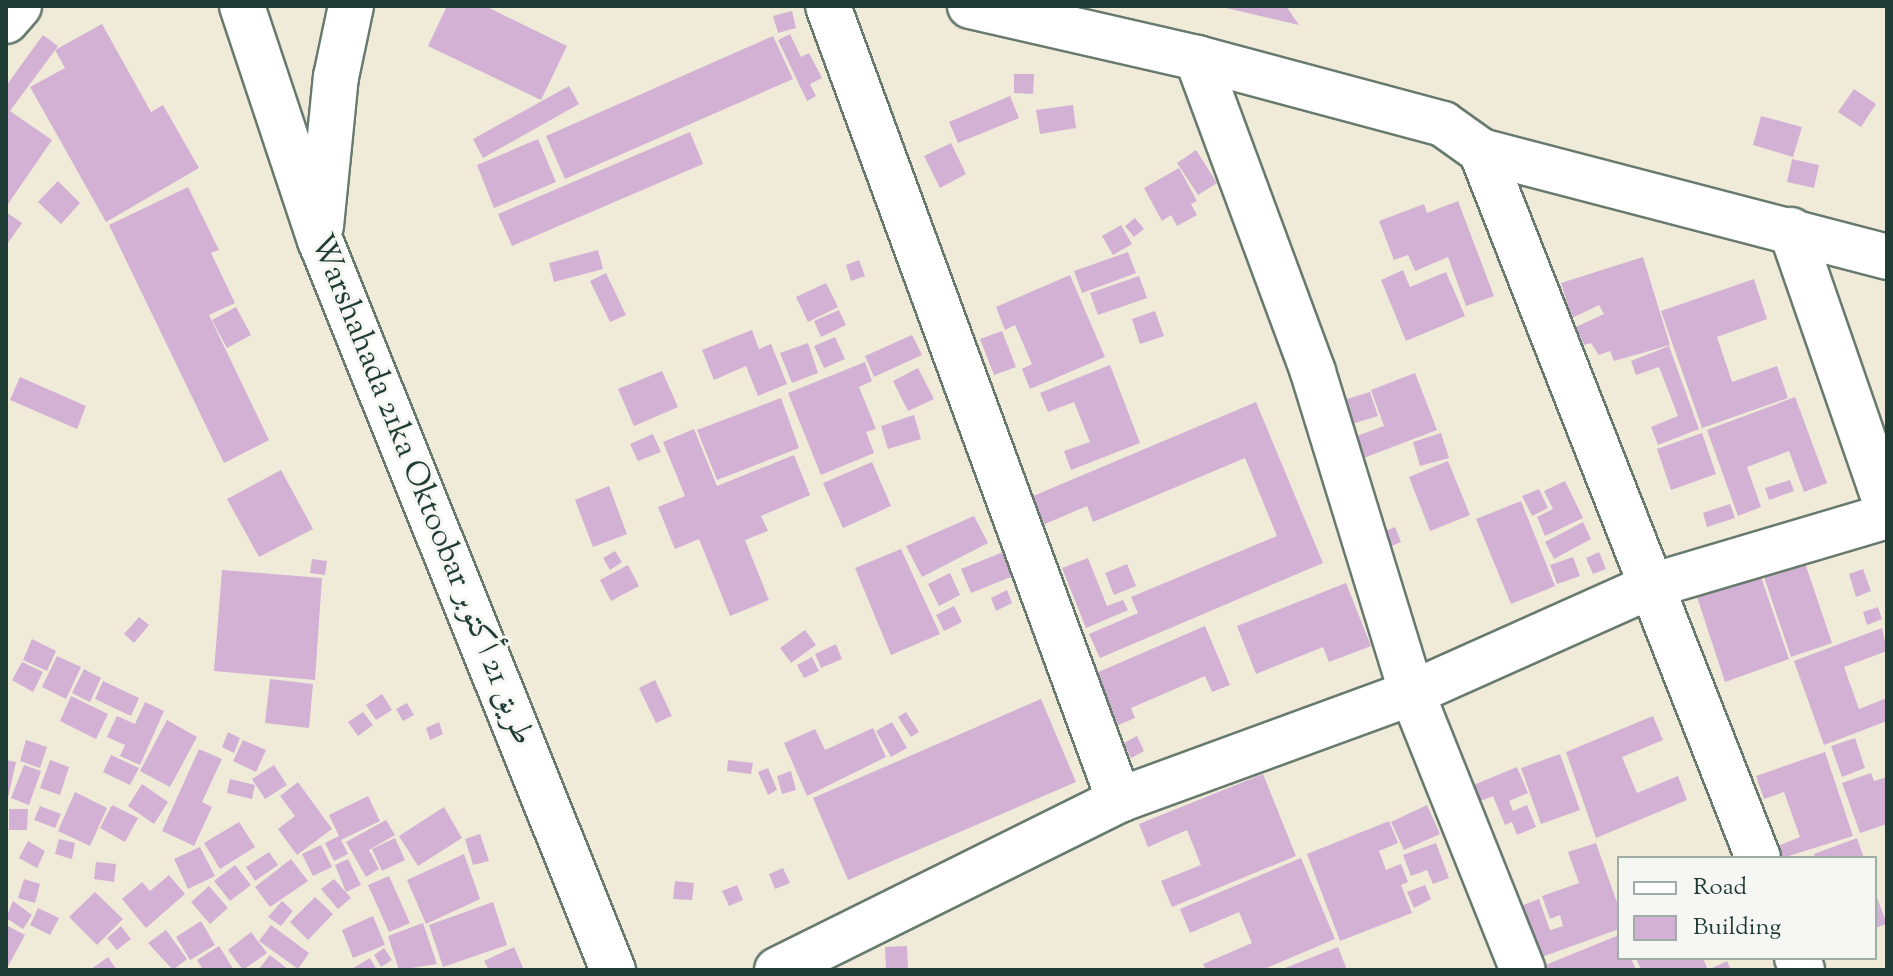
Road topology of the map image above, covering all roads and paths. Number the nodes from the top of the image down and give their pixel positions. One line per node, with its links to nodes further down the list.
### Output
1 (19, 6): 6 (main road)
2 (242, 6): 10 (main road, Warshahada 21ka Oktoobar طريق 21 أكتوبر)
3 (351, 6): 10 (main road)
4 (828, 6): 16 (main road)
5 (970, 6): 7 (main road)
6 (6, 21)
7 (1197, 58): 8 (main road); 15 (main road)
8 (1481, 151): 9 (main road); 14 (main road)
9 (1791, 230): 11 (main road); 12 (main road)
10 (320, 240): 18 (main road, Warshahada 21ka Oktoobar طريق 21 أكتوبر)
11 (1887, 257)
12 (1887, 507)
13 (1887, 516): 14 (main road)
14 (1651, 586): 15 (main road); 17 (main road)
15 (1412, 693): 16 (main road); 20 (main road)
16 (1119, 800): 19 (main road)
17 (1757, 856)
18 (613, 970)
19 (777, 970)
20 (1523, 970)

